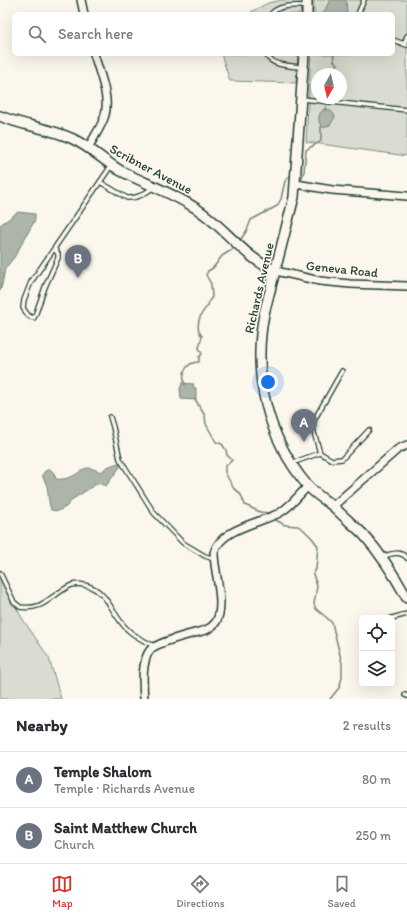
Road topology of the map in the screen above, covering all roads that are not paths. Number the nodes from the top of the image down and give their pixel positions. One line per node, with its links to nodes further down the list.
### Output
1 (81, 0): 4 (street)
2 (364, 0): 6 (lane)
3 (307, 7): 5 (lane)
4 (84, 12)
5 (272, 12)
6 (359, 12)
7 (407, 36): 9 (lane)
8 (395, 41): 9 (lane)
9 (405, 44)
10 (95, 56): 17 (street)
11 (267, 56): 13 (lane)
12 (304, 56): 13 (street, Richards Avenue)
13 (303, 67): 14 (street, Richards Avenue)
14 (301, 99): 15 (lane); 20 (street, Richards Avenue)
15 (407, 110)
16 (0, 116): 17 (street, Scribner Avenue)
17 (88, 148): 18 (street, Scribner Avenue)
18 (112, 165): 19 (lane); 21 (street, Scribner Avenue)
19 (100, 182): 21 (lane); 23 (lane)
20 (296, 184): 22 (street); 24 (street, Richards Avenue)
21 (154, 187): 24 (street, Scribner Avenue)
22 (407, 196)
23 (55, 249): 23 (lane)
24 (276, 271): 25 (street, Geneva Road); 31 (street, Richards Avenue)
25 (407, 286)
26 (342, 371): 30 (lane)
27 (110, 417): 34 (lane)
28 (369, 430): 30 (lane)
29 (407, 445): 33 (street)
30 (320, 453): 31 (lane)
31 (292, 463): 32 (street, Richards Avenue)
32 (308, 486): 33 (street, Richards Avenue); 34 (street)
33 (333, 506): 35 (street, Richards Avenue)
34 (214, 558): 41 (street)
35 (381, 558): 36 (lane); 38 (street, Richards Avenue)
36 (407, 558)
37 (0, 573): 41 (lane)
38 (407, 598)
39 (407, 614): 40 (lane)
40 (395, 617)
41 (155, 647): 42 (street)
42 (144, 699)

